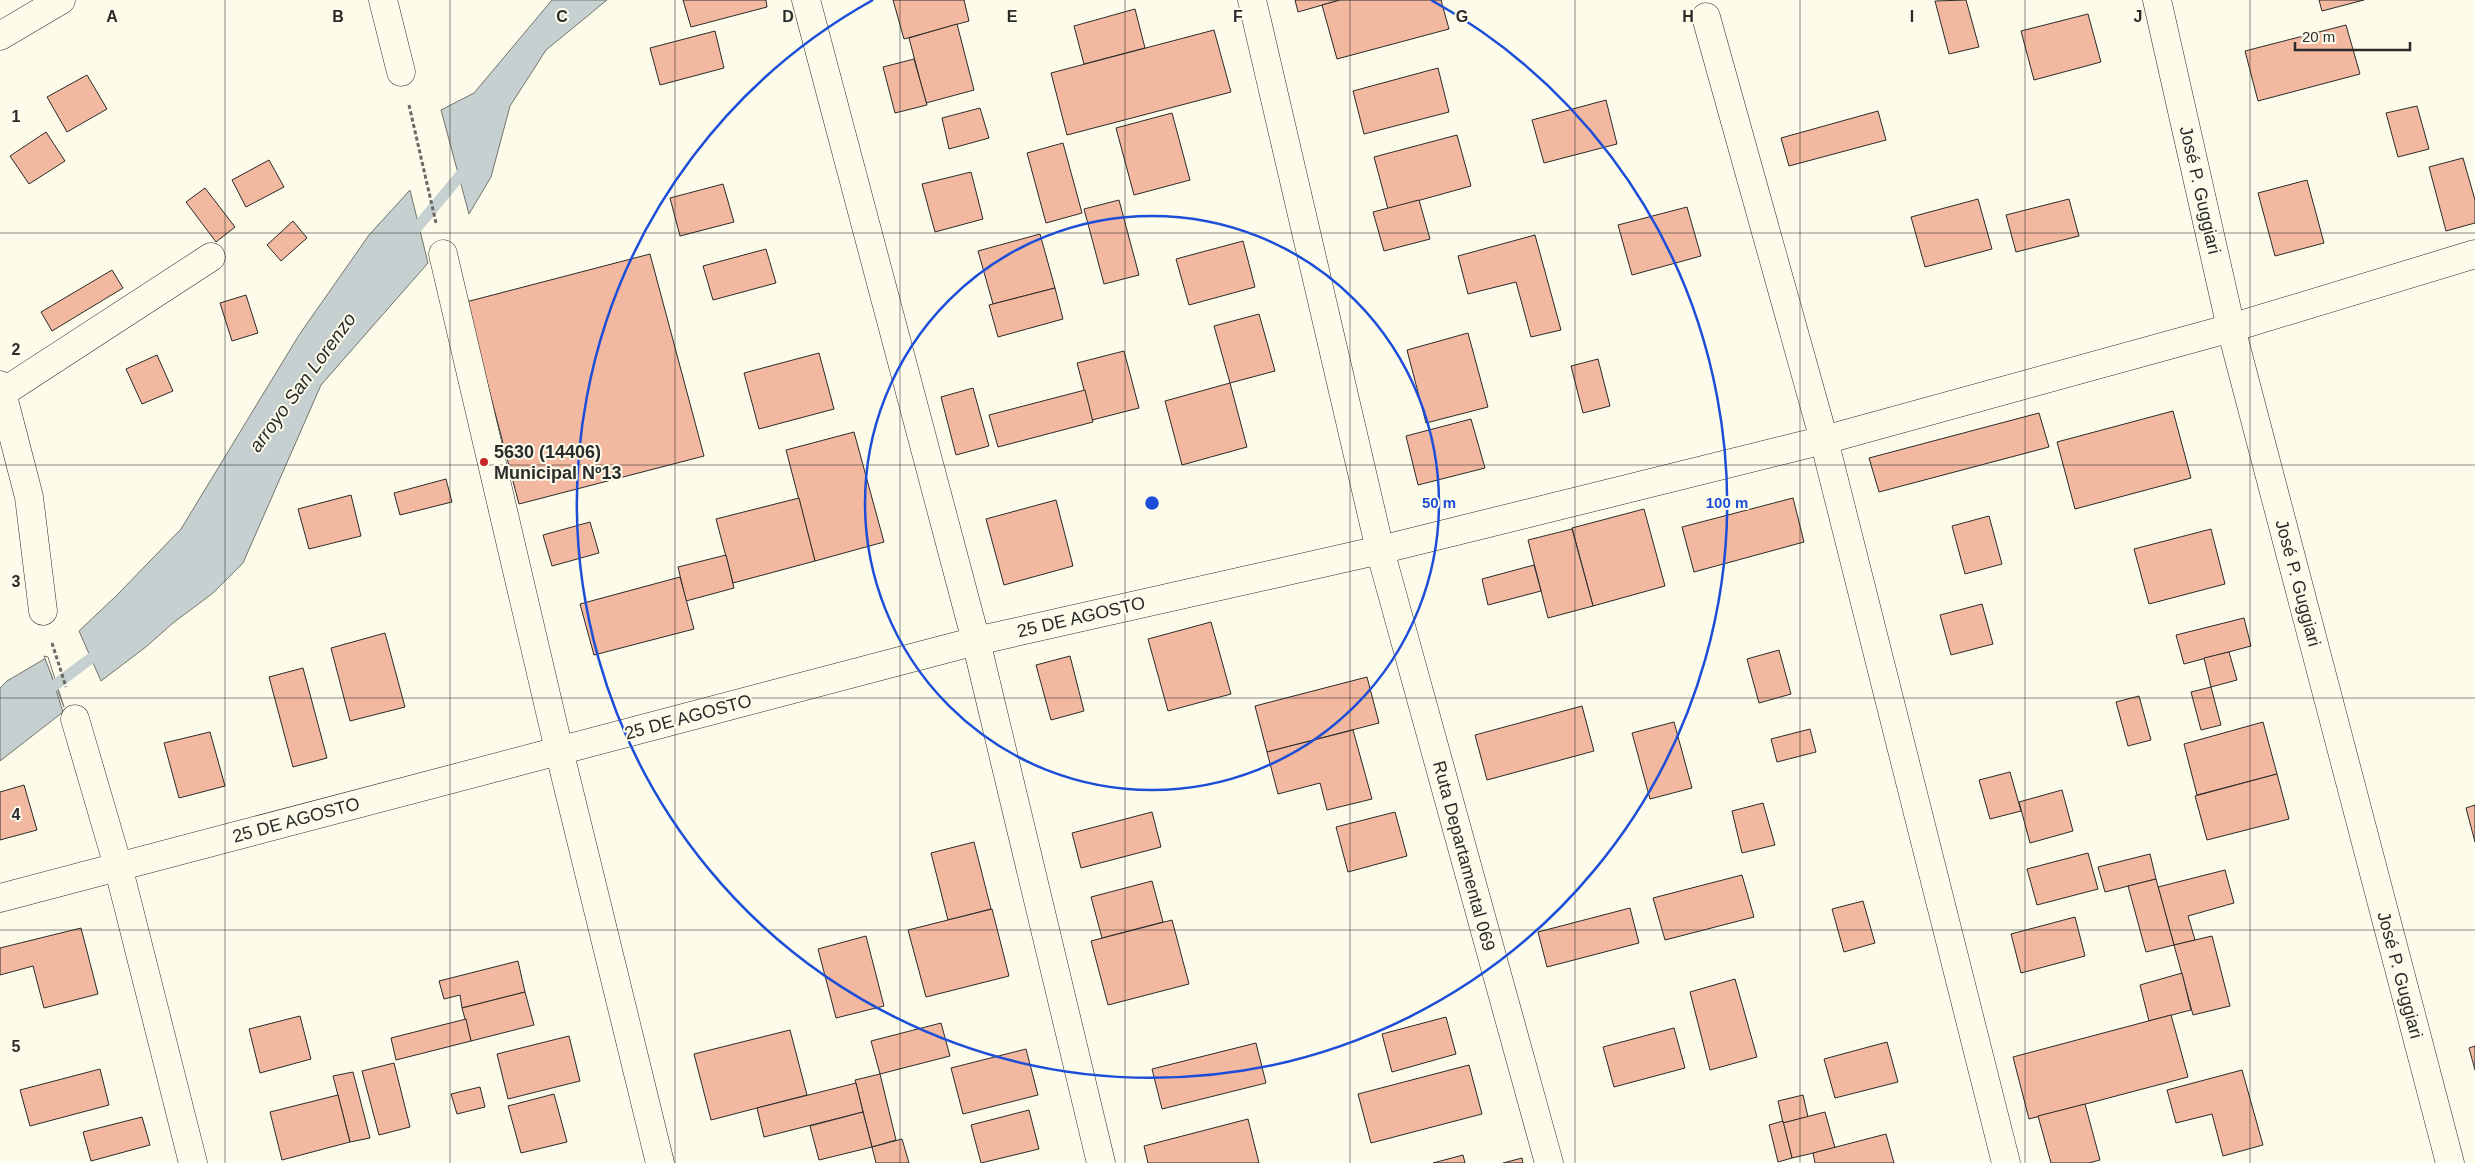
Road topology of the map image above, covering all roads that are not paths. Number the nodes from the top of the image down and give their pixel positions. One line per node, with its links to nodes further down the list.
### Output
1 (61, 0): 7 (street)
2 (383, 0): 8 (street)
3 (806, 0): 17 (street)
4 (1252, 0): 15 (street, Ruta Departamental 069)
5 (2157, 0): 12 (street, José P. Guggiari)
6 (1706, 17): 14 (street)
7 (0, 36)
8 (401, 72)
9 (443, 254): 19 (street)
10 (2475, 254): 12 (street, 25 DE AGOSTO)
11 (211, 257): 13 (street)
12 (2231, 328): 14 (street, 25 DE AGOSTO); 27 (street, José P. Guggiari)
13 (1, 389): 16 (street)
14 (1824, 440): 15 (street, 25 DE AGOSTO); 26 (street)
15 (1380, 550): 17 (street, 25 DE AGOSTO); 25 (street, Ruta Departamental 069)
16 (43, 611)
17 (976, 641): 19 (street, 25 DE AGOSTO); 24 (street)
18 (75, 719): 20 (street)
19 (559, 750): 20 (street, 25 DE AGOSTO); 23 (street)
20 (118, 866): 21 (street, 25 DE AGOSTO); 22 (street)
21 (0, 898)
22 (193, 1163)
23 (660, 1163)
24 (1101, 1163)
25 (1549, 1163)
26 (2006, 1163)
27 (2450, 1163)

